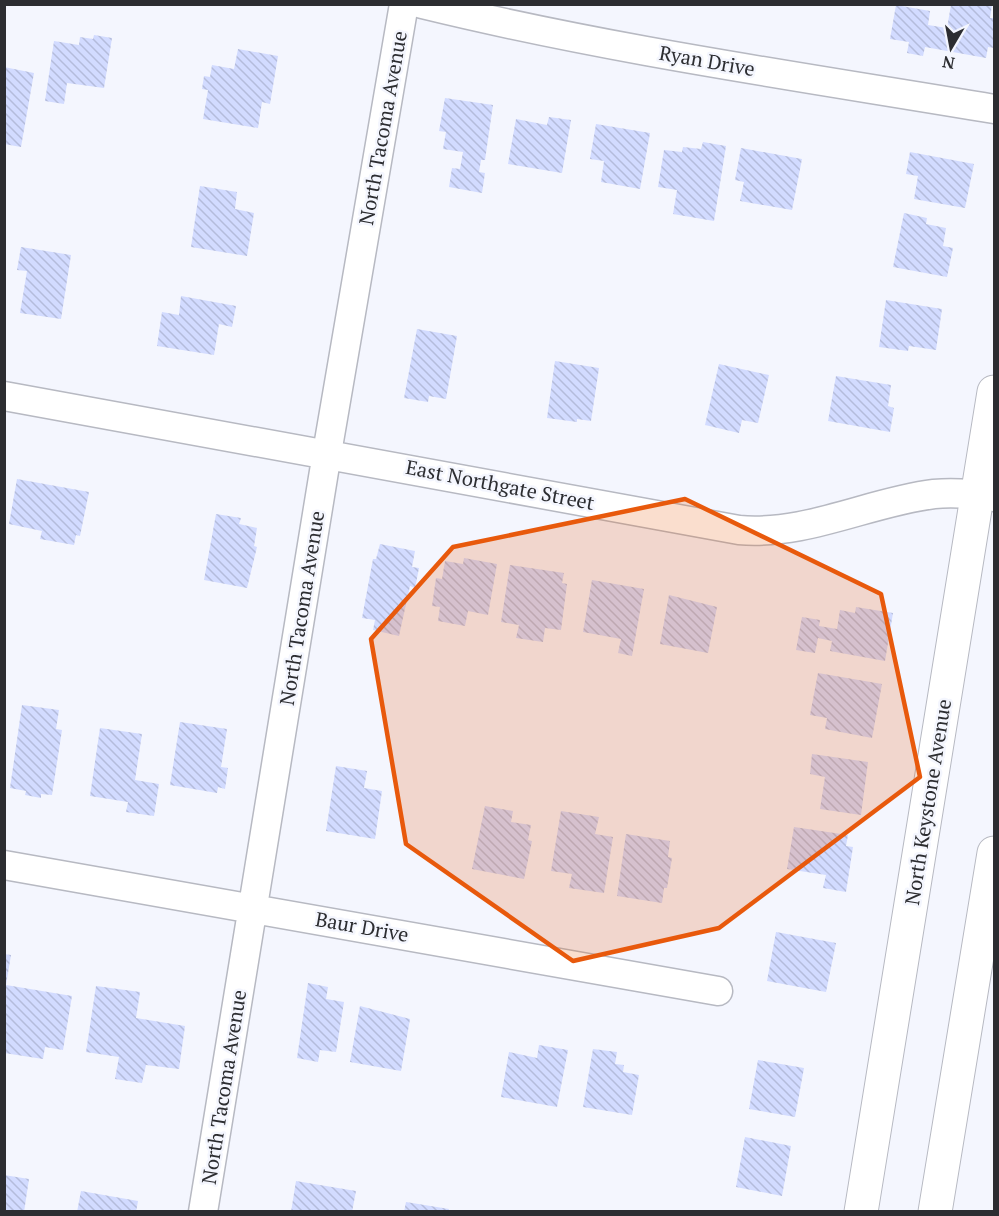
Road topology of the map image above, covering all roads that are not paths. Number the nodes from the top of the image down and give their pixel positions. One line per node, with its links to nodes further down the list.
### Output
1 (404, 4): 6 (street, North Tacoma Avenue)
2 (422, 4): 3 (street, Ryan Drive)
3 (994, 109)
4 (994, 392): 7 (main road, North Keystone Avenue)
5 (4, 396): 6 (street, East Northgate Street)
6 (327, 453): 7 (street, East Northgate Street); 10 (street, North Tacoma Avenue)
7 (986, 496): 13 (main road, North Keystone Avenue)
8 (994, 853): 14 (main road)
9 (4, 865): 10 (street, Baur Drive)
10 (254, 907): 11 (street, Baur Drive); 12 (street, North Tacoma Avenue)
11 (718, 991)
12 (203, 1212)
13 (861, 1212)
14 (935, 1212)

